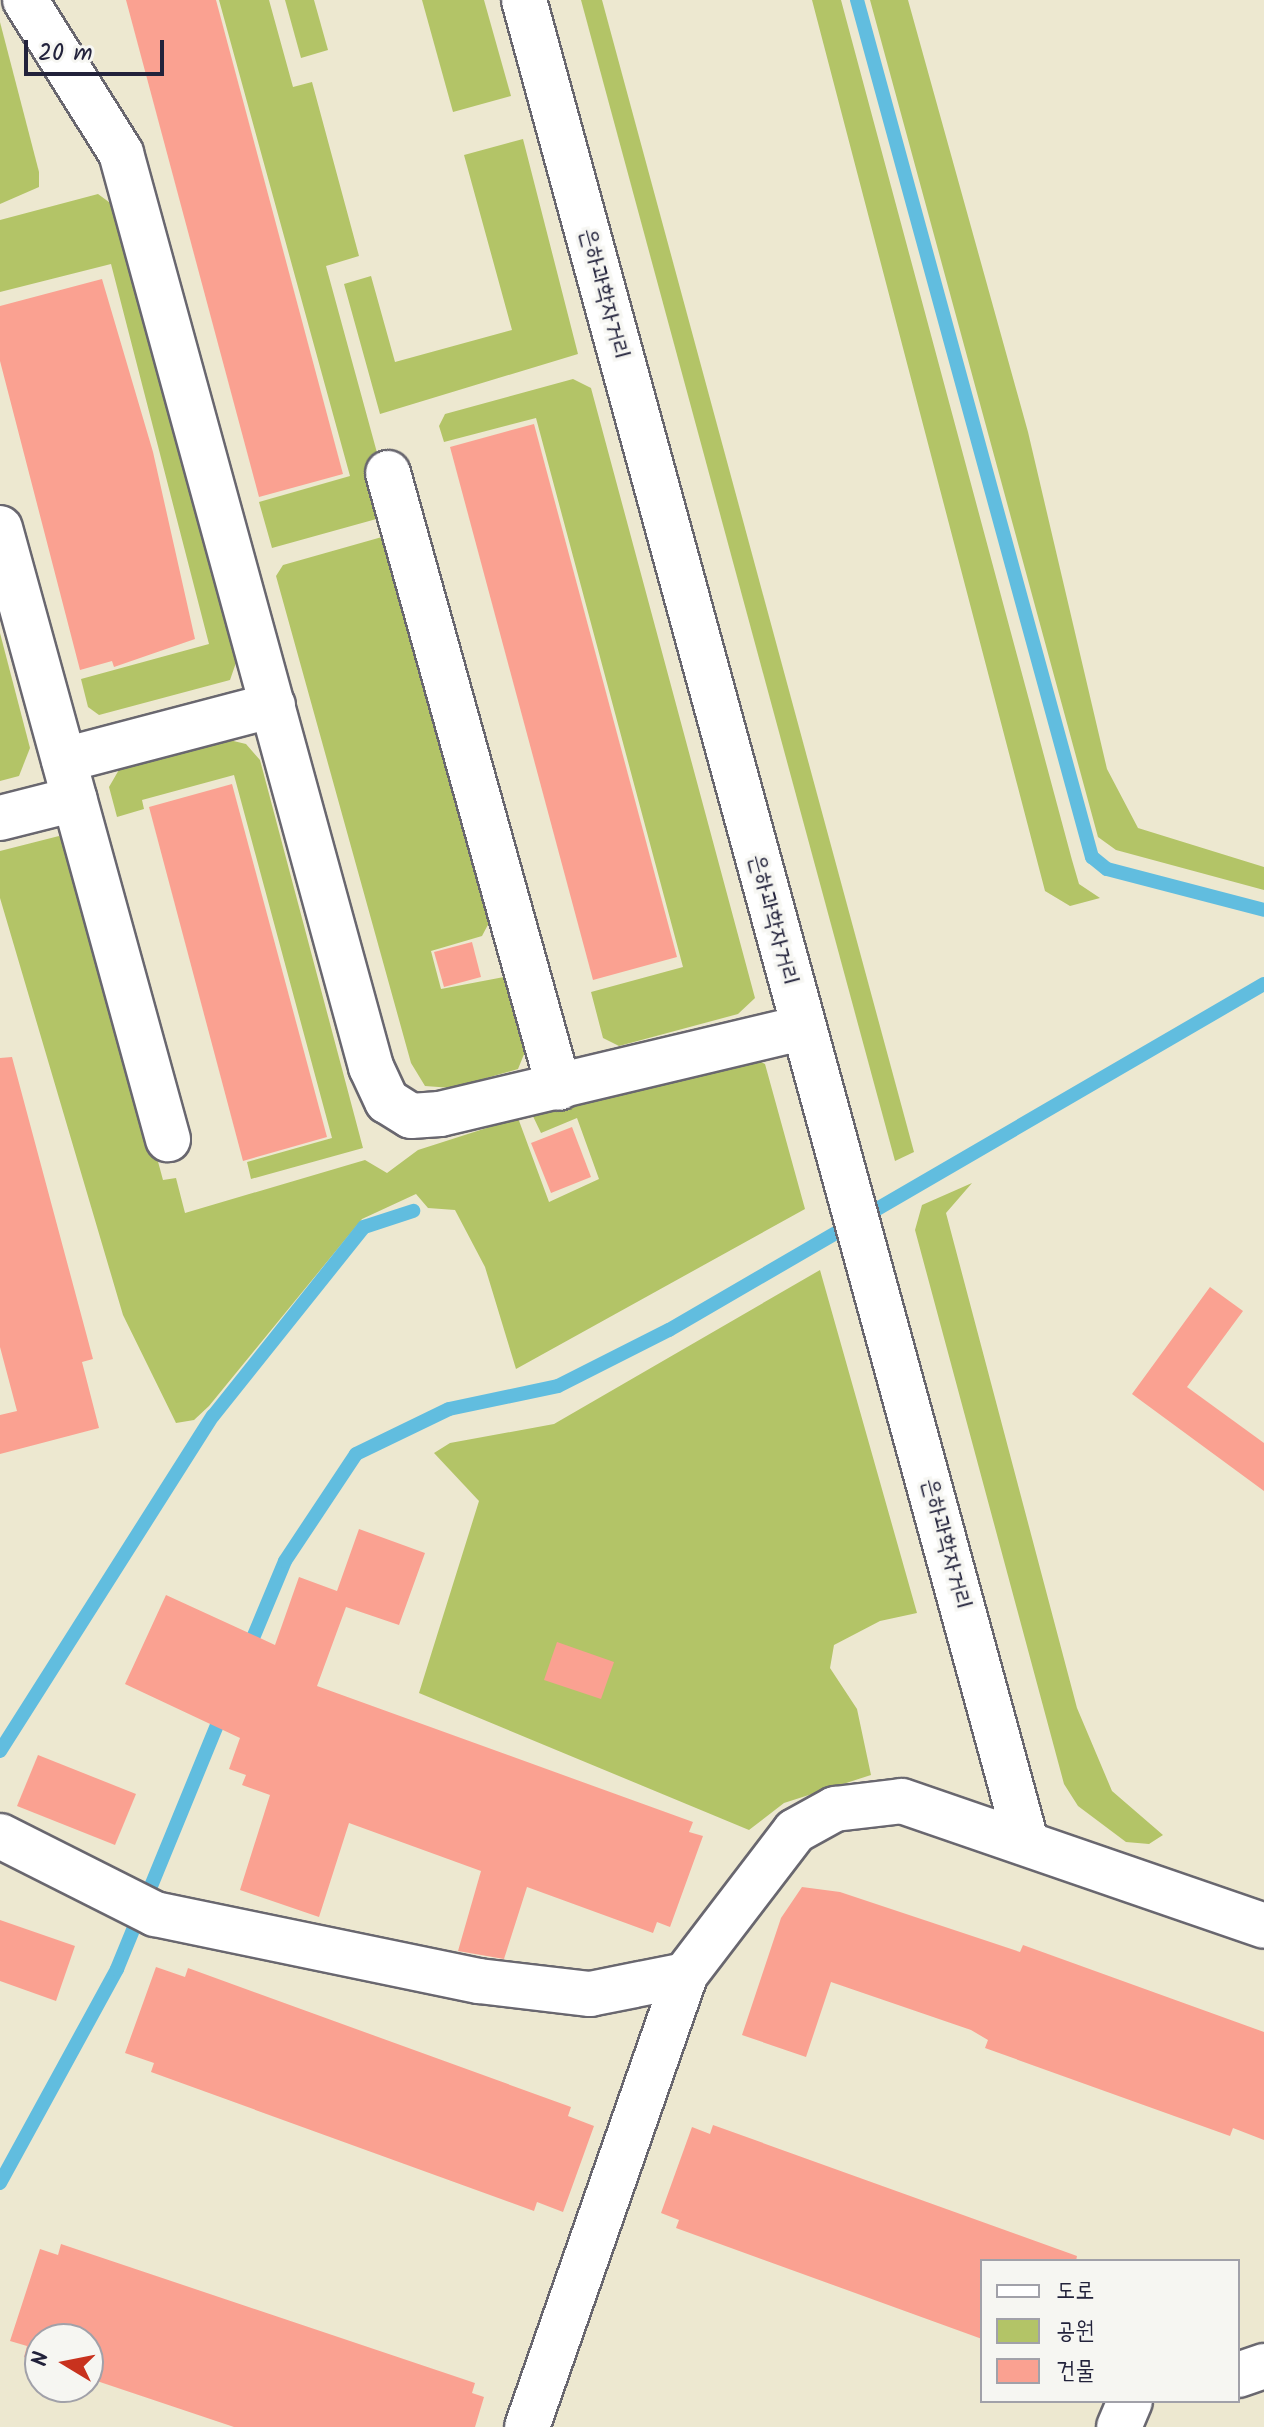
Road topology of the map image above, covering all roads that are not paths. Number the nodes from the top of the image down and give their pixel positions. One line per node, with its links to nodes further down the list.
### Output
1 (25, 0): 5 (street)
2 (524, 0): 8 (street, 은하과학자거리)
3 (388, 473): 9 (street)
4 (0, 528): 6 (street)
5 (273, 705): 6 (street); 9 (street)
6 (70, 779): 7 (street); 10 (street)
7 (0, 818)
8 (802, 1028): 9 (street); 12 (street, 은하과학자거리)
9 (559, 1088)
10 (168, 1139)
11 (0, 1836): 14 (street)
12 (1025, 1838): 13 (street); 14 (street)
13 (1264, 1926)
14 (685, 1975): 18 (street)
15 (1264, 2366): 16 (street)
16 (1240, 2374)
17 (1129, 2403): 19 (street)
18 (527, 2427)
19 (1119, 2427)

